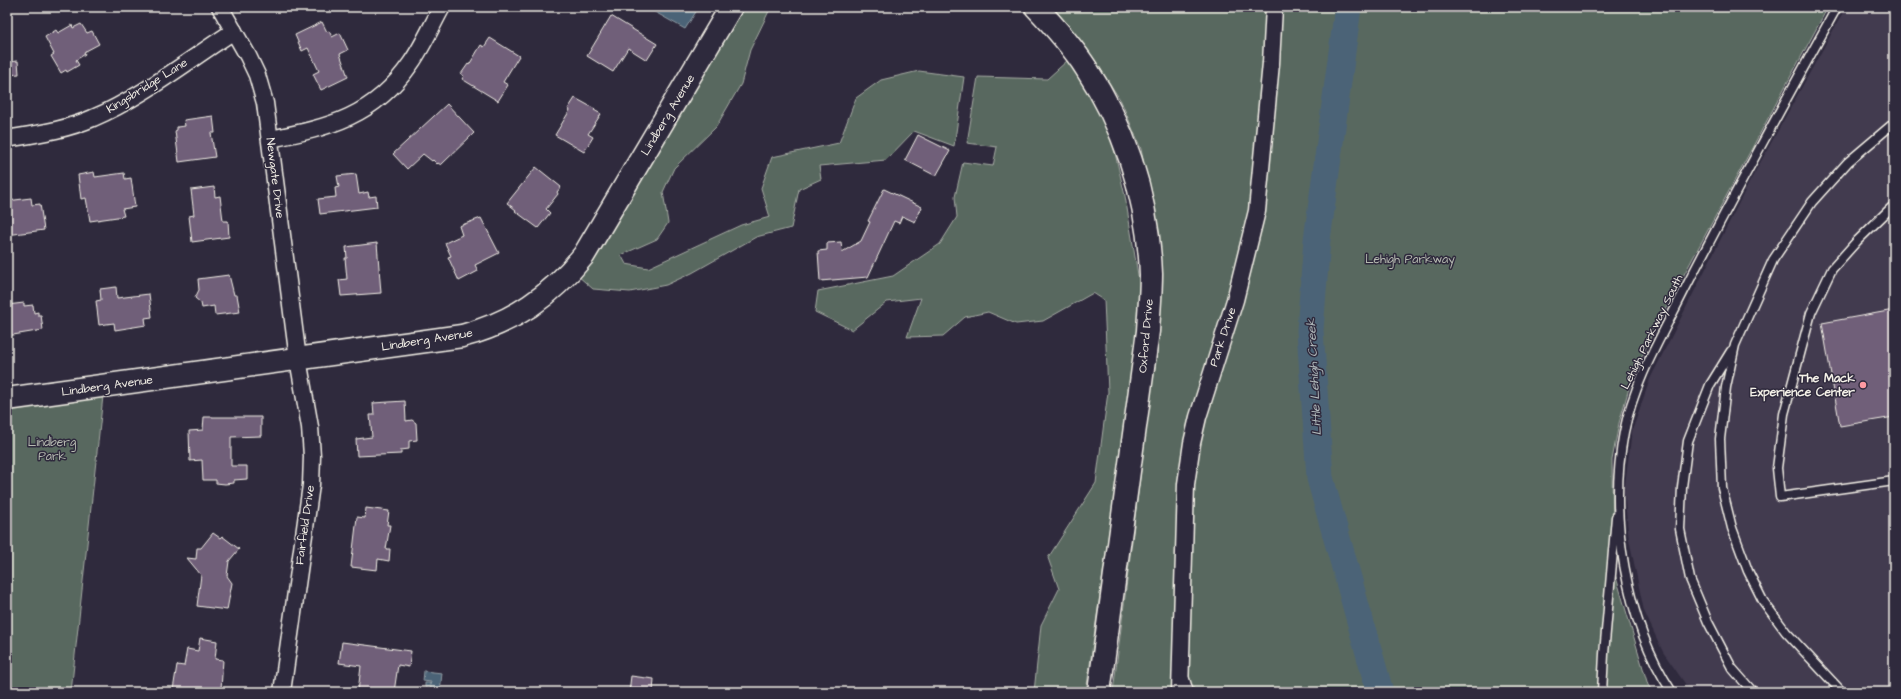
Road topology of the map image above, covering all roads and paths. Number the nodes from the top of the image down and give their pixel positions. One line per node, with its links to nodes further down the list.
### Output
1 (220, 7): 7 (street, Newgate Drive)
2 (442, 7): 10 (street)
3 (731, 7): 13 (street, Lindberg Avenue)
4 (1036, 7): 19 (street, Oxford Drive)
5 (1274, 7): 17 (street, Park Drive)
6 (1837, 7): 15 (lane, Lehigh Parkway South)
7 (234, 31): 9 (street, Kingsbridge Lane); 10 (street, Newgate Drive)
8 (1894, 123): 12 (lane)
9 (7, 138)
10 (270, 139): 13 (street, Newgate Drive)
11 (1894, 206): 16 (lane)
12 (1735, 345): 24 (lane); 25 (lane)
13 (298, 359): 14 (street, Lindberg Avenue); 18 (street, Fairfield Drive)
14 (7, 400)
15 (1619, 480): 22 (lane); 23 (lane, Lehigh Parkway South)
16 (1894, 480)
17 (1180, 667): 20 (street, Park Drive); 21 (lane, Park Drive)
18 (282, 692)
19 (1099, 692)
20 (1180, 692)
21 (1189, 692)
22 (1602, 692)
23 (1672, 692)
24 (1753, 692)
25 (1842, 692)

